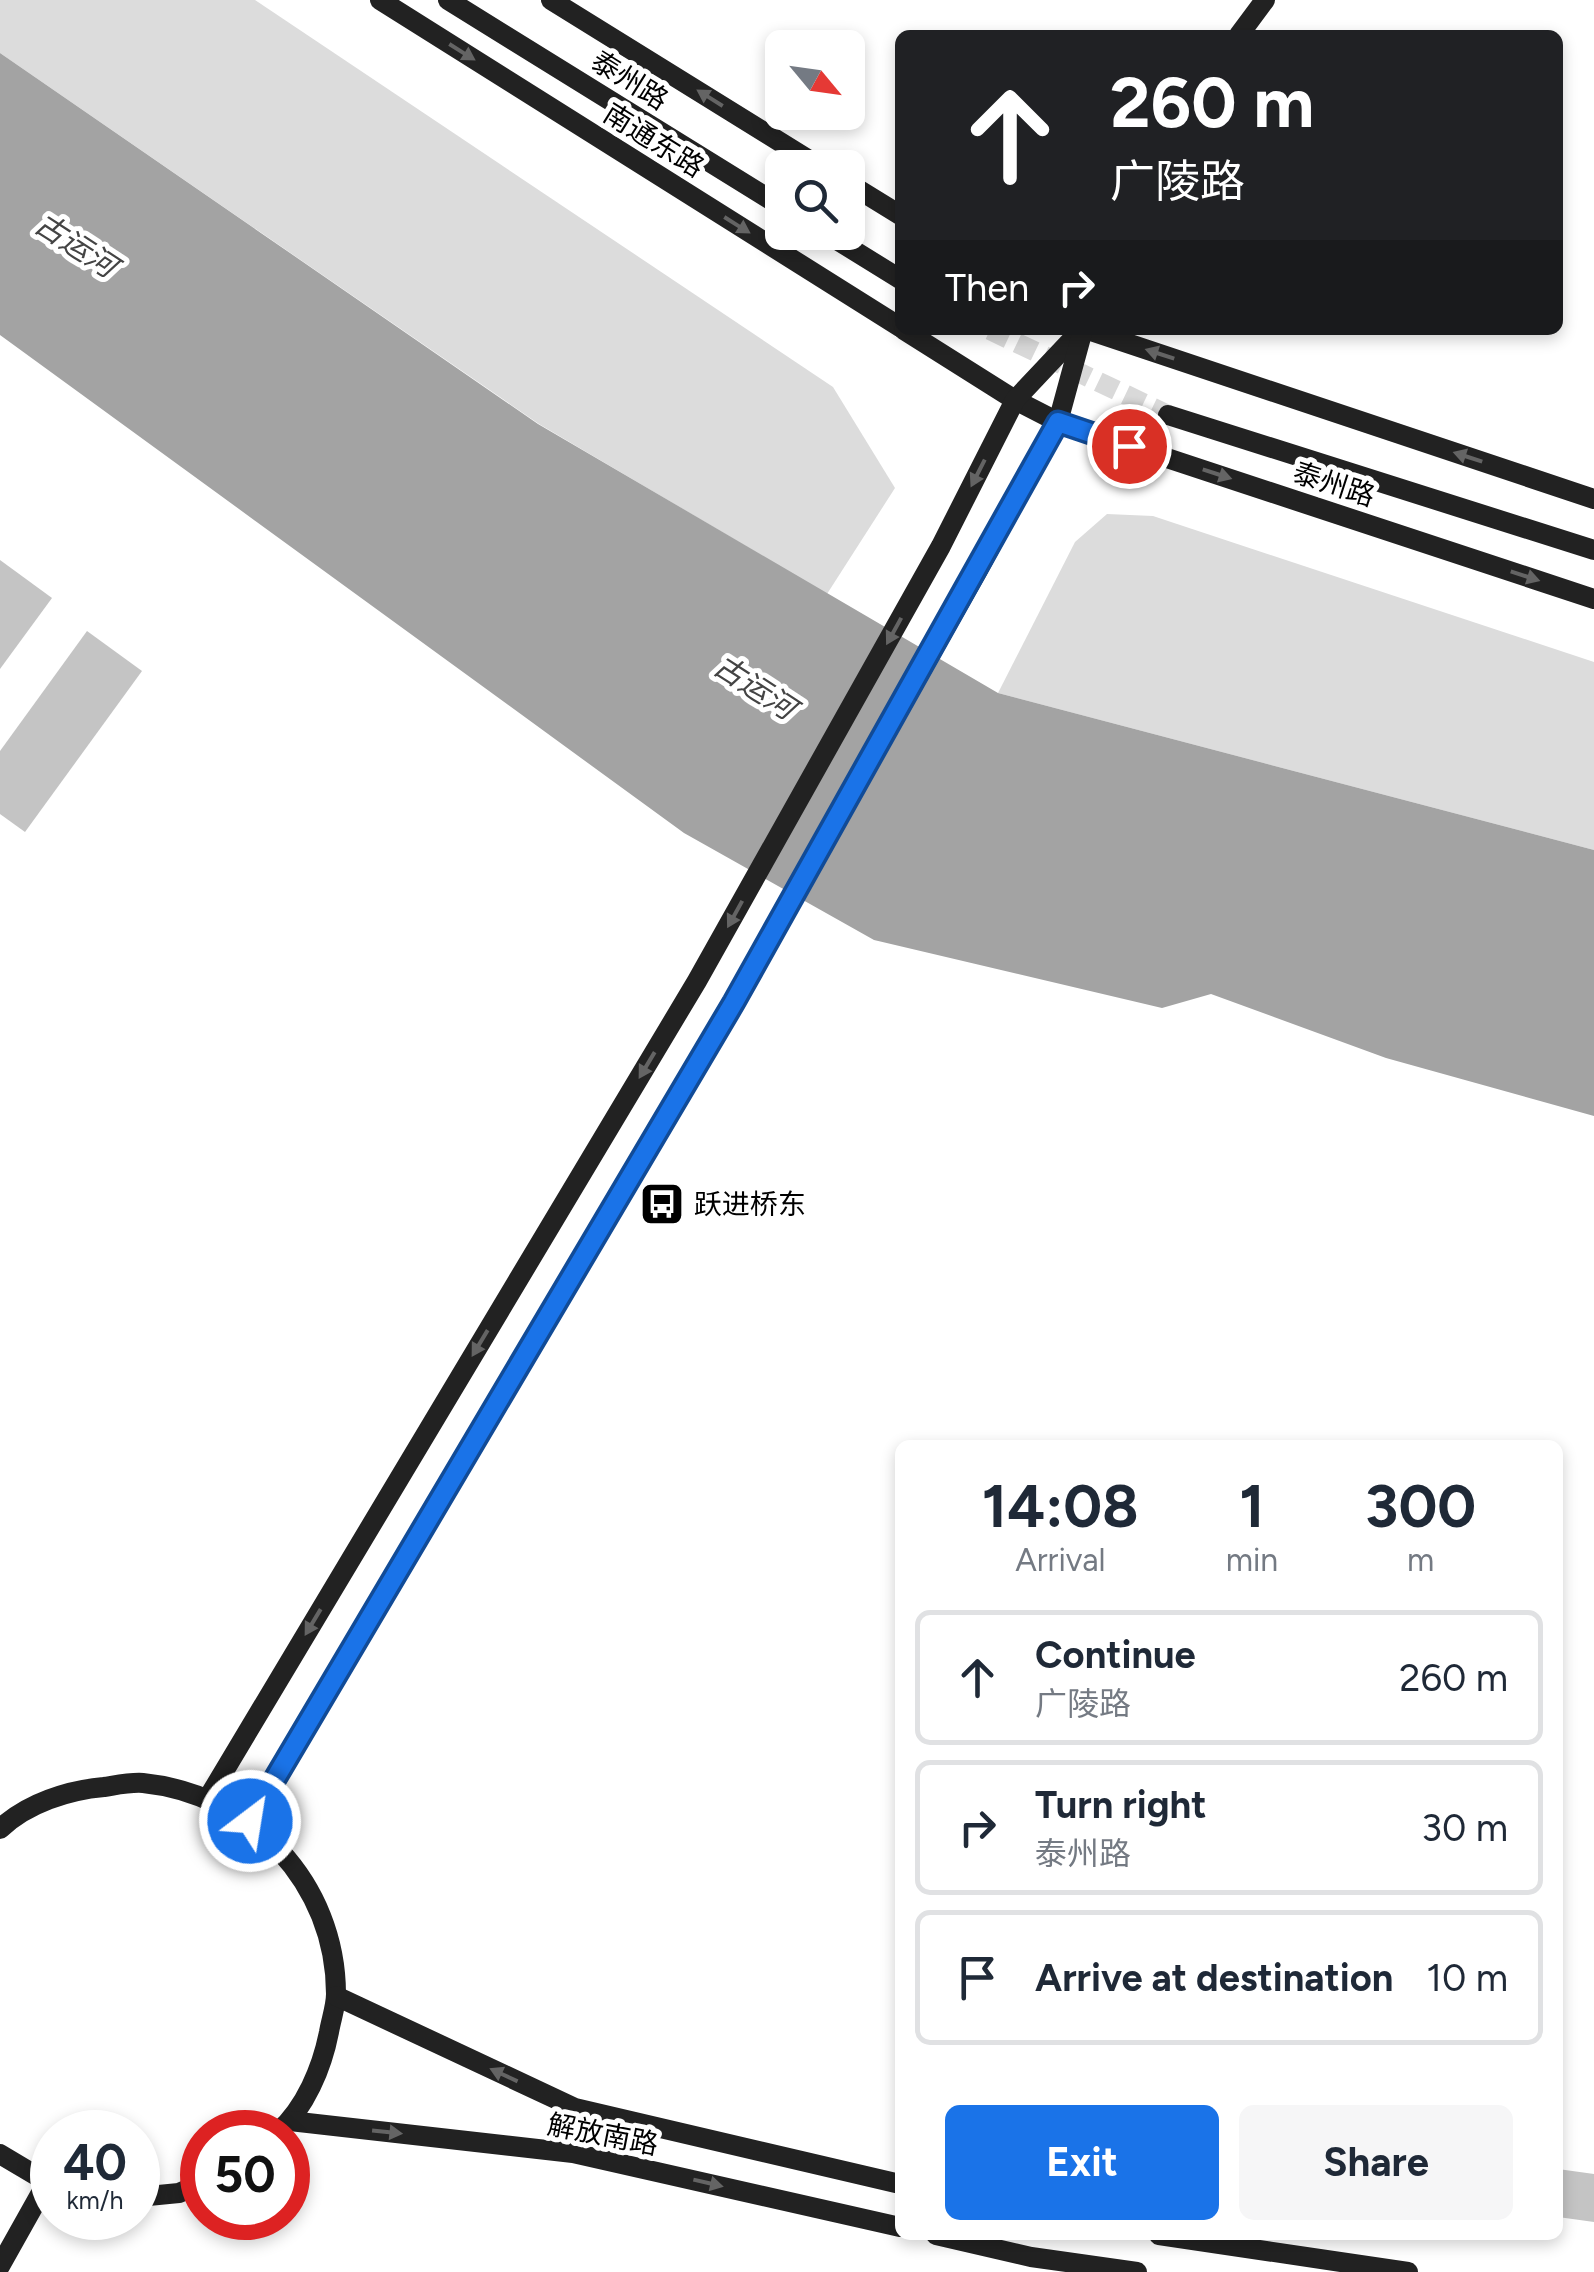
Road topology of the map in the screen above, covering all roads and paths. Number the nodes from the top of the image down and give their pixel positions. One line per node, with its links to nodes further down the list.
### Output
1 (380, 0): 12 (main road, 南通东路, one-way to 12)
2 (448, 0): 8 (main road, 泰州路)
3 (551, 0): 6 (main road, one-way to 3)
4 (1265, 0): 5 (main road)
5 (1242, 30)
6 (793, 150)
7 (865, 193): 9 (main road)
8 (765, 196)
9 (895, 212)
10 (853, 250): 11 (main road)
11 (895, 276)
12 (895, 325)
13 (912, 335): 17 (main road, 南通东路)
14 (1079, 335): 17 (main road)
15 (1083, 335): 19 (main road)
16 (1099, 335): 20 (main road, one-way to 16)
17 (1015, 400): 19 (main road, 南通东路); 23 (main road, one-way to 23)
18 (1168, 415): 21 (main road, 泰州路)
19 (1058, 422): 22 (main road, 泰州路, one-way to 22); 24 (main road)
20 (1594, 499)
21 (1594, 550)
22 (1594, 599)
23 (208, 1798): 24 (main road); 25 (main road)
24 (250, 1821): 26 (main road)
25 (3, 1822)
26 (336, 1996): 27 (main road); 31 (main road, 解放南路, one-way to 26)
27 (294, 2110)
28 (310, 2129): 33 (main road, 解放南路, one-way to 33)
29 (0, 2154): 30 (main road)
30 (30, 2172)
31 (895, 2183)
32 (30, 2216): 36 (main road)
33 (895, 2226)
34 (958, 2240): 37 (main road)
35 (1194, 2240): 38 (main road)
36 (0, 2266)
37 (1137, 2272)
38 (1408, 2272)

